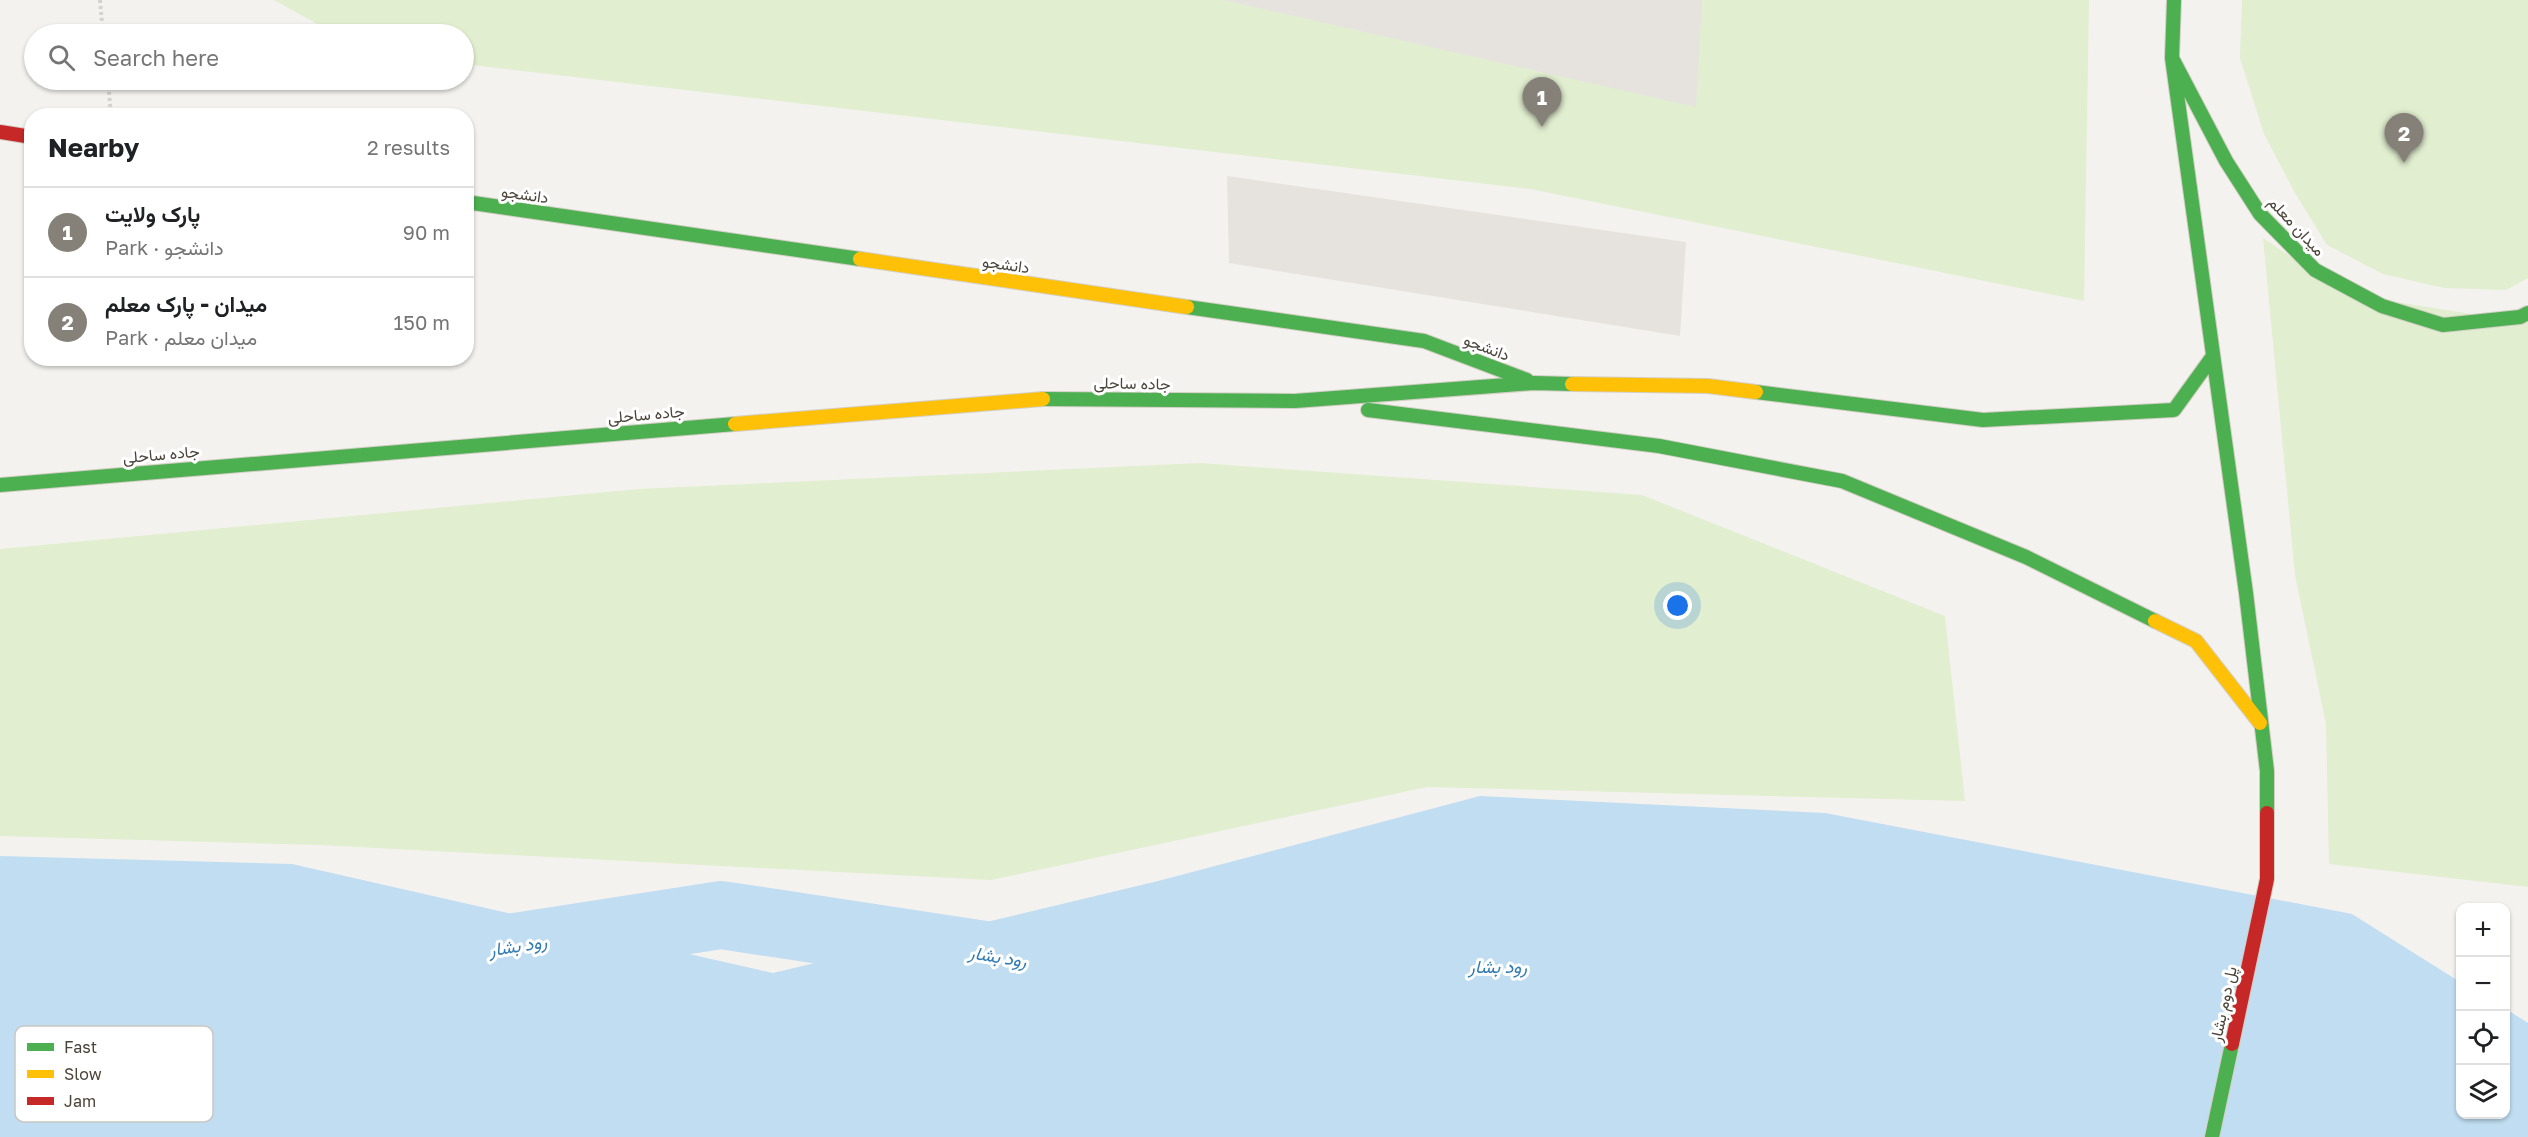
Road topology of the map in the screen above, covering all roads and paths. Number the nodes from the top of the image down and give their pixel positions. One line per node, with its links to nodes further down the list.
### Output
1 (100, 0): 3 (path)
2 (2174, 0): 4 (main road, میدان معلم)
3 (102, 24)
4 (2172, 58): 10 (main road, میدان معلم); 11 (main road, پل دوم بشار)
5 (109, 90): 6 (path)
6 (110, 108)
7 (0, 132): 8 (main road)
8 (24, 136)
9 (474, 203): 12 (main road, دانشجو)
10 (2528, 313)
11 (2213, 356): 12 (main road); 15 (main road, پل دوم بشار)
12 (1534, 383): 13 (main road)
13 (1295, 401): 14 (main road, جاده ساحلی); 15 (main road)
14 (0, 485)
15 (2260, 723): 16 (main road, پل دوم بشار)
16 (2212, 1137)

